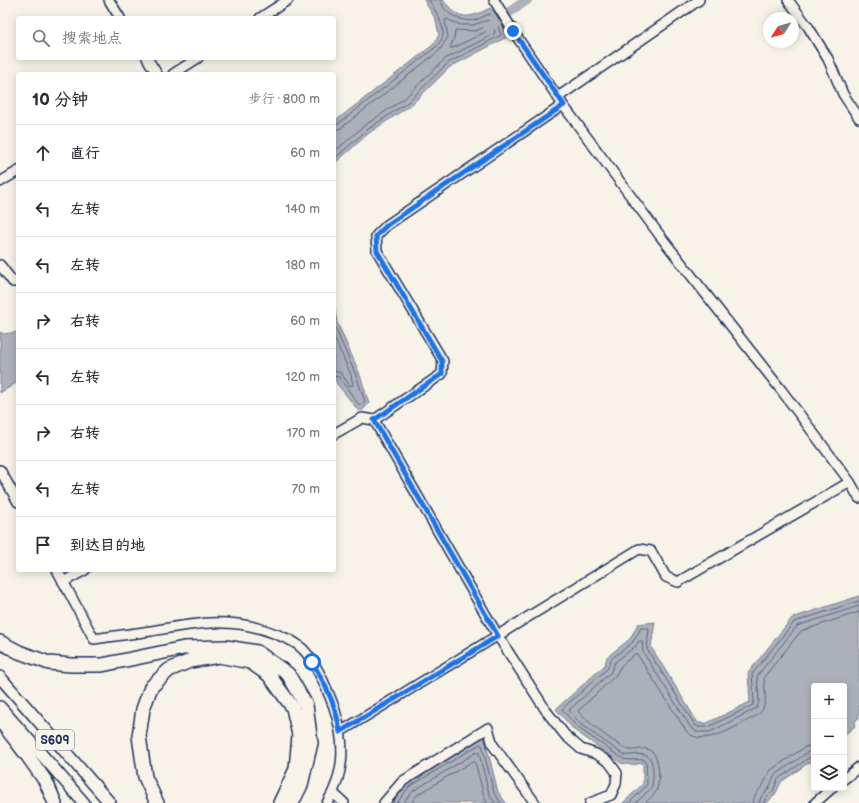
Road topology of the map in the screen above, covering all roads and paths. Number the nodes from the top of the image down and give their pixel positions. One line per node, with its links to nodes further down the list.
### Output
1 (109, 0): 6 (street)
2 (288, 0): 7 (street)
3 (699, 0): 12 (street)
4 (788, 0): 14 (street)
5 (494, 2): 12 (street)
6 (119, 16)
7 (263, 16)
8 (147, 60): 10 (street)
9 (195, 60): 11 (street)
10 (156, 72)
11 (177, 72)
12 (558, 97): 13 (street)
13 (564, 105): 19 (street); 22 (street)
14 (859, 118)
15 (16, 172): 16 (street)
16 (0, 182)
17 (0, 265): 18 (street)
18 (16, 282)
19 (374, 420): 20 (street); 28 (street)
20 (336, 433)
21 (0, 470): 23 (street)
22 (850, 482): 24 (street); 28 (street)
23 (16, 498)
24 (859, 498)
25 (57, 572): 27 (street)
26 (80, 572): 27 (street)
27 (63, 582): 33 (street)
28 (498, 636): 33 (street); 48 (street)
29 (0, 642): 43 (highway)
30 (0, 677): 40 (main road, S609)
31 (0, 707): 39 (main road, S609)
32 (0, 720): 38 (highway)
33 (340, 732): 37 (street)
34 (859, 767): 35 (street)
35 (847, 777)
36 (829, 791): 49 (street)
37 (333, 793): 44 (street); 45 (street)
38 (55, 803)
39 (84, 803)
40 (110, 803)
41 (157, 803): 42 (highway)
42 (280, 803)
43 (292, 803)
44 (327, 803)
45 (344, 803)
46 (384, 803): 47 (street)
47 (535, 803)
48 (590, 803)
49 (815, 803)

